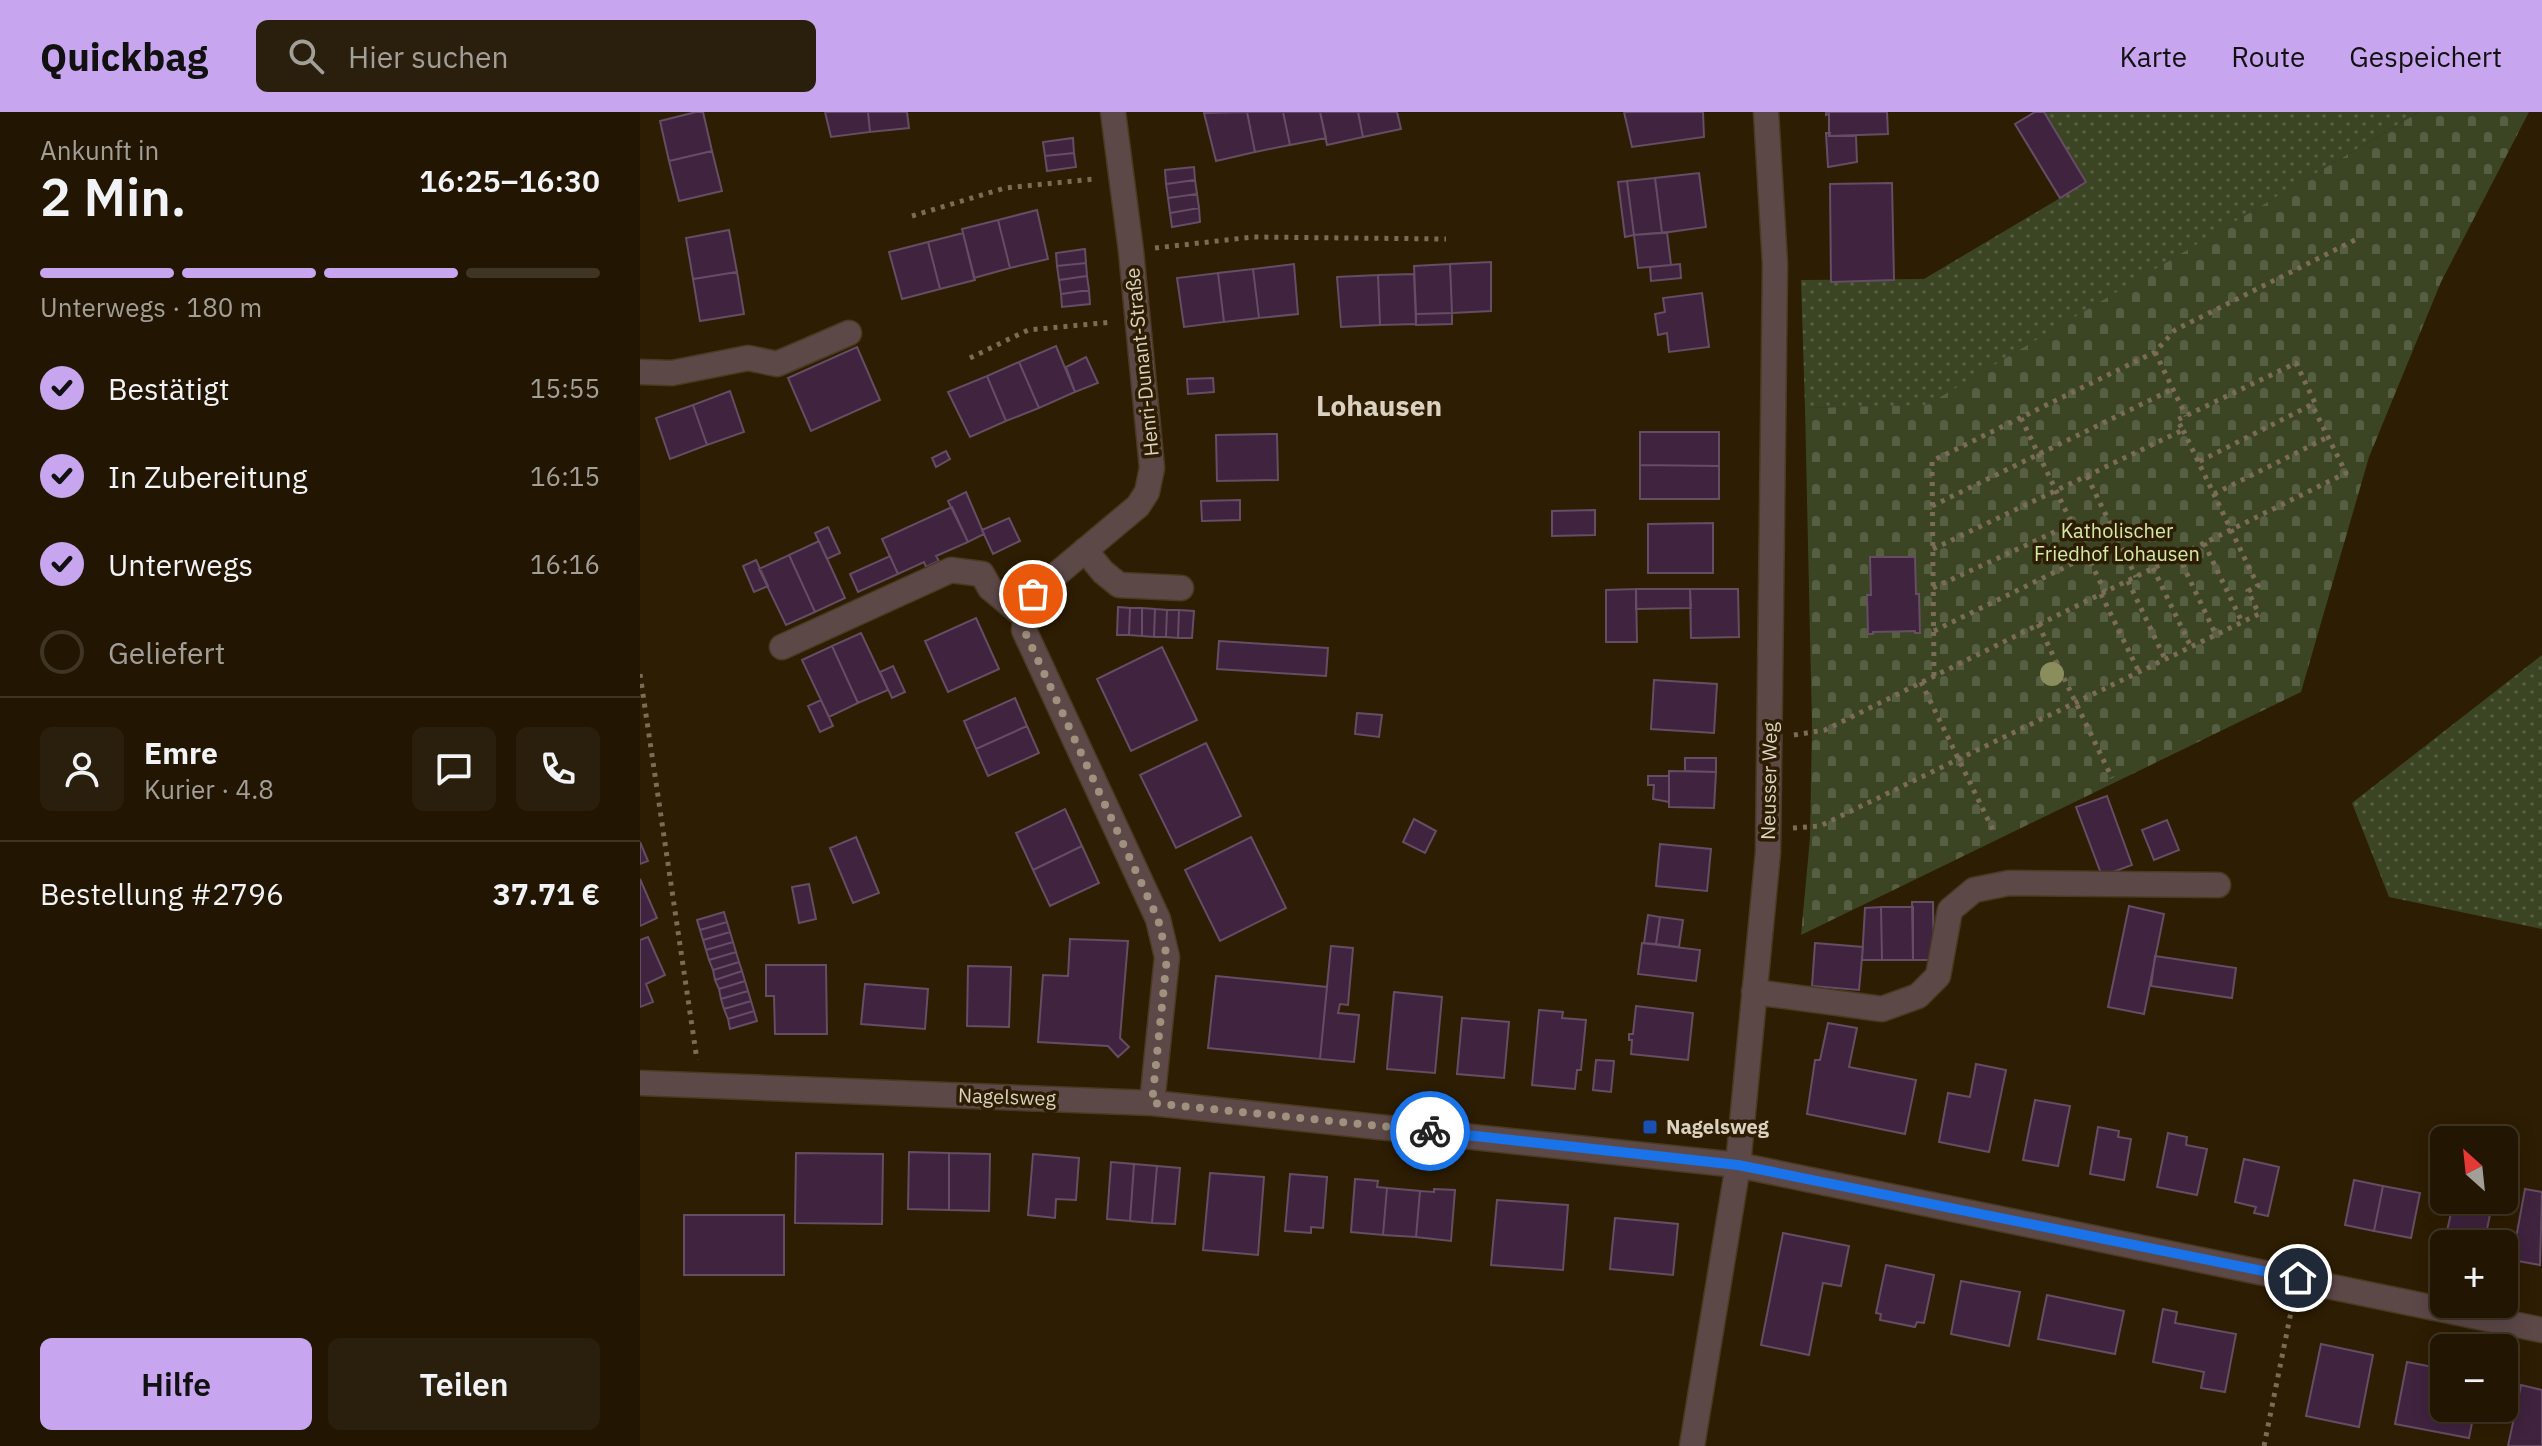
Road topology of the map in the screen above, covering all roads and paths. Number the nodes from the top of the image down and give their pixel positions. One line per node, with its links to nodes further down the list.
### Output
1 (1113, 112): 3 (street, Henri-Dunant-Straße)
2 (1766, 112): 51 (street, Neusser Weg)
3 (1120, 177): 4 (path); 7 (street, Henri-Dunant-Straße)
4 (912, 216)
5 (2359, 238): 10 (path)
6 (1446, 239): 7 (path)
7 (1131, 251): 8 (street, Henri-Dunant-Straße)
8 (1138, 319): 11 (path); 29 (street, Henri-Dunant-Straße)
9 (849, 333): 12 (street)
10 (2155, 352): 13 (path); 16 (path)
11 (970, 358)
12 (640, 372)
13 (2173, 389): 15 (path); 19 (path)
14 (2312, 405): 15 (path); 18 (path); 20 (path)
15 (2186, 416): 17 (path)
16 (2021, 418): 19 (path); 24 (path)
17 (2183, 430): 20 (path); 21 (path)
18 (2328, 437): 23 (path); 26 (path)
19 (2039, 455): 22 (path); 24 (path)
20 (2198, 462): 23 (path)
21 (2087, 476): 22 (path); 33 (path)
22 (2056, 491): 25 (path); 28 (path)
23 (2214, 494): 26 (path)
24 (1932, 506): 28 (path)
25 (2072, 524): 31 (path); 36 (path)
26 (2231, 529): 27 (path); 39 (path)
27 (2204, 543): 30 (path); 39 (path)
28 (1933, 549): 36 (path)
29 (1085, 550): 35 (street); 38 (street, Henri-Dunant-Straße)
30 (2178, 555): 32 (path); 42 (path)
31 (2088, 556): 37 (path); 41 (path)
32 (2153, 568): 33 (path); 44 (path)
33 (2136, 577): 34 (path)
34 (2128, 580): 37 (path); 45 (path)
35 (1181, 588)
36 (1933, 588): 41 (path)
37 (2103, 593): 40 (path); 46 (path)
38 (1025, 617): 43 (street); 60 (street)
39 (2242, 622): 42 (path)
40 (2038, 624): 48 (path); 50 (path)
41 (1934, 631): 48 (path)
42 (2216, 635): 44 (path)
43 (782, 647)
44 (2191, 647): 45 (path)
45 (2165, 659): 46 (path)
46 (2139, 672): 50 (path)
47 (640, 674): 59 (path)
48 (1934, 676): 49 (path)
49 (1921, 682): 51 (path); 52 (path)
50 (2076, 702): 52 (path); 53 (path)
51 (1769, 739): 54 (street, Neusser Weg)
52 (1959, 759): 54 (path); 55 (path)
53 (2112, 778)
54 (1768, 830): 57 (street, Neusser Weg)
55 (1993, 830)
56 (2218, 885): 57 (street)
57 (1754, 992): 61 (street, Neusser Weg)
58 (640, 1083): 59 (street, Nagelsweg)
59 (701, 1084): 60 (street, Nagelsweg)
60 (1152, 1103): 61 (street, Nagelsweg)
61 (1738, 1165): 62 (street, Nagelsweg); 64 (street, Neusser Weg)
62 (2298, 1278): 63 (street, Nagelsweg); 65 (path)
63 (2542, 1330)
64 (1692, 1446)
65 (2264, 1446)

